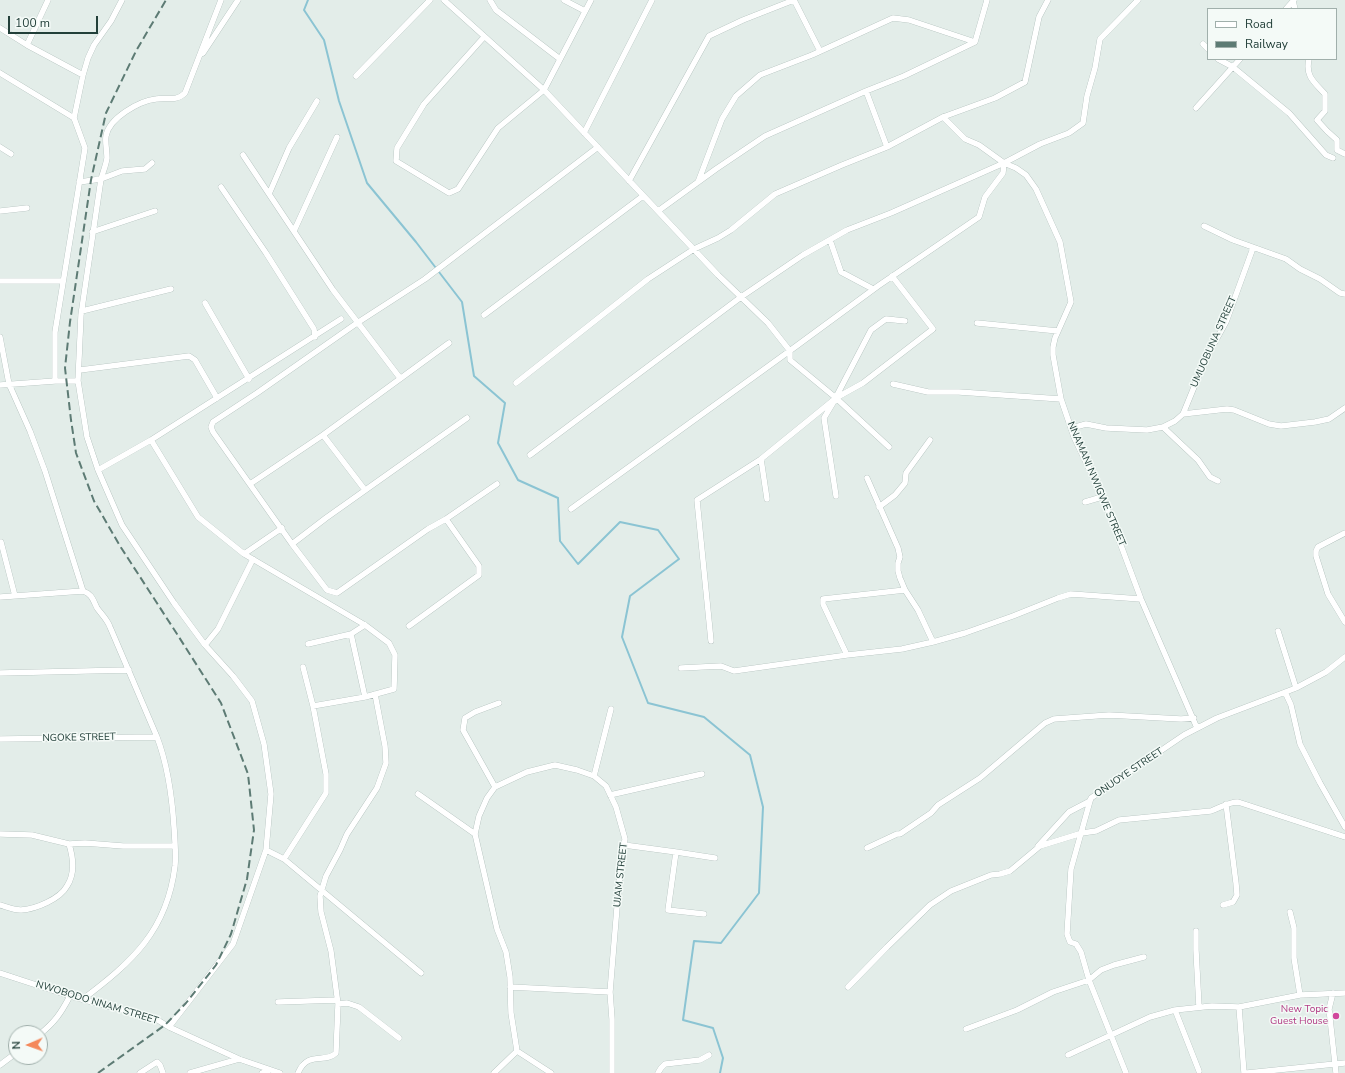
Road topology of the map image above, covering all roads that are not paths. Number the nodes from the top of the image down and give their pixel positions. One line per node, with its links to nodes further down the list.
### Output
1 (48, 0): 22 (street)
2 (122, 0): 32 (street)
3 (221, 0): 29 (street)
4 (238, 0): 29 (street)
5 (430, 0): 33 (street)
6 (444, 0): 19 (street)
7 (490, 0): 25 (street)
8 (564, 0): 17 (street)
9 (591, 0): 17 (street)
10 (652, 0): 40 (street)
11 (794, 0): 24 (street); 52 (street)
12 (986, 0): 20 (street)
13 (1138, 0): 50 (street)
14 (1293, 0): 16 (street)
15 (1044, 1): 38 (street)
16 (1287, 8)
17 (585, 11): 25 (street)
18 (0, 28): 22 (street)
19 (484, 37): 34 (street); 34 (street)
20 (976, 42): 24 (street); 35 (street)
21 (1203, 44): 23 (street)
22 (27, 45): 32 (street)
23 (1207, 48)
24 (820, 51): 54 (street)
25 (560, 59): 34 (street)
26 (1220, 60): 30 (street)
27 (1239, 60): 30 (street)
28 (1309, 60): 46 (street)
29 (196, 64): 51 (street)
30 (1233, 67): 37 (street); 48 (street)
31 (0, 73): 39 (street)
32 (83, 75): 39 (street)
33 (356, 76)
34 (544, 90): 40 (street)
35 (866, 91): 42 (street); 54 (street)
36 (317, 101): 56 (street)
37 (1196, 108)
38 (943, 117): 42 (street); 50 (street, NNAMANI NWIGWE STREET)
39 (74, 118): 53 (street)
40 (584, 133): 44 (street)
41 (337, 137): 63 (street)
42 (887, 146): 67 (street)
43 (0, 147): 45 (street)
44 (598, 147): 52 (street); 81 (street)
45 (11, 154)
46 (1345, 154)
47 (243, 156): 56 (street)
48 (1333, 158)
49 (152, 163): 51 (street)
50 (1004, 163): 65 (street); 68 (street); 82 (street, NNAMANI NWIGWE STREET)
51 (101, 179): 53 (street); 64 (street)
52 (629, 181): 57 (street)
53 (79, 182): 70 (street)
54 (698, 182): 61 (street)
55 (221, 187): 84 (street)
56 (269, 194): 63 (street)
57 (643, 196): 61 (street); 77 (street)
58 (27, 208): 59 (street)
59 (0, 211)
60 (155, 211): 64 (street)
61 (658, 211): 67 (street)
62 (1204, 226): 66 (street)
63 (294, 231): 81 (street)
64 (92, 232): 76 (street)
65 (830, 240): 71 (street); 74 (street)
66 (1253, 248): 73 (street); 100 (street, UMUOBUNA STREET)
67 (694, 249): 74 (street); 92 (street)
68 (892, 276): 71 (street); 97 (street)
69 (0, 281): 70 (street)
70 (63, 281): 90 (street)
71 (873, 289): 86 (street)
72 (171, 290): 76 (street)
73 (1345, 294)
74 (741, 297): 86 (street); 108 (street)
75 (205, 303): 89 (street)
76 (82, 311): 87 (street)
77 (484, 315)
78 (341, 319): 84 (street)
79 (905, 321): 97 (street)
80 (977, 323): 82 (street)
81 (357, 324): 88 (street); 113 (street)
82 (1058, 331): 98 (street, NNAMANI NWIGWE STREET)
83 (0, 337): 93 (street)
84 (315, 337): 89 (street)
85 (449, 343): 88 (street)
86 (790, 351): 97 (street); 121 (street)
87 (80, 370): 91 (street); 96 (street)
88 (400, 378): 104 (street)
89 (249, 379): 96 (street)
90 (55, 381): 91 (street); 93 (street)
91 (78, 381): 110 (street)
92 (516, 383)
93 (9, 384): 95 (street); 129 (street)
94 (893, 384): 98 (street)
95 (0, 385)
96 (217, 398): 105 (street)
97 (836, 398): 107 (street); 109 (street); 116 (street)
98 (1062, 399): 103 (street, NNAMANI NWIGWE STREET)
99 (1345, 408): 100 (street)
100 (1183, 414): 102 (street)
101 (467, 418): 115 (street)
102 (1163, 427): 103 (street); 112 (street)
103 (1072, 428): 117 (street, NNAMANI NWIGWE STREET)
104 (323, 434): 113 (street); 115 (street)
105 (151, 440): 110 (street); 127 (street)
106 (930, 440): 120 (street)
107 (889, 447)
108 (530, 455)
109 (761, 459): 118 (street); 139 (street)
110 (98, 470): 142 (street)
111 (867, 478): 120 (street)
112 (1218, 481)
113 (250, 484): 123 (street)
114 (497, 484): 122 (street)
115 (365, 490): 126 (street)
116 (836, 496)
117 (1102, 497): 119 (street); 133 (street, NNAMANI NWIGWE STREET)
118 (767, 499)
119 (1086, 502)
120 (879, 507): 130 (street)
121 (571, 509)
122 (446, 520): 126 (street); 136 (street)
123 (282, 528): 126 (street); 127 (street)
124 (1345, 533): 134 (street)
125 (1, 542): 131 (street)
126 (292, 544)
127 (244, 554): 128 (street)
128 (253, 560): 135 (street); 142 (street)
129 (83, 590): 131 (street); 147 (street)
130 (905, 590): 140 (street); 143 (street)
131 (15, 596): 132 (street)
132 (0, 597)
133 (1141, 599): 140 (street); 156 (street, NNAMANI NWIGWE STREET)
134 (1345, 622)
135 (365, 625): 138 (street); 151 (street)
136 (409, 626)
137 (1278, 631): 149 (street)
138 (351, 634): 141 (street); 152 (street)
139 (711, 641)
140 (933, 642): 143 (street)
141 (308, 644)
142 (205, 645): 176 (street)
143 (847, 655): 146 (street)
144 (1345, 657): 149 (street, ONUOYE STREET)
145 (303, 667): 154 (street)
146 (681, 668)
147 (128, 670): 148 (street); 158 (street)
148 (0, 673)
149 (1296, 688): 150 (street, ONUOYE STREET)
150 (1285, 692): 157 (street, ONUOYE STREET); 167 (street)
151 (375, 694): 152 (street); 181 (street)
152 (365, 696): 154 (street)
153 (499, 704): 162 (street)
154 (313, 706): 180 (street)
155 (611, 709): 161 (street)
156 (1194, 718): 157 (street, NNAMANI NWIGWE STREET); 175 (street)
157 (1197, 728): 165 (street, ONUOYE STREET)
158 (158, 737): 159 (street, NGOKE STREET); 174 (street)
159 (0, 739)
160 (702, 774): 164 (street)
161 (594, 776): 162 (street, UJAM STREET); 164 (street, UJAM STREET)
162 (495, 787): 170 (street)
163 (418, 794): 170 (street)
164 (610, 795): 173 (street, UJAM STREET)
165 (1090, 801): 168 (street, ONUOYE STREET); 178 (street)
166 (1226, 804): 168 (street); 171 (street); 183 (street)
167 (1345, 827)
168 (1082, 833): 178 (street); 190 (street, ONUOYE STREET)
169 (0, 834): 172 (street)
170 (475, 834): 191 (street)
171 (1345, 837)
172 (69, 844): 174 (street); 182 (street)
173 (624, 844): 177 (street); 193 (street, UJAM STREET)
174 (175, 846): 198 (street)
175 (867, 848)
176 (266, 850): 180 (street); 204 (street)
177 (676, 852): 179 (street); 185 (street)
178 (1031, 854): 192 (street)
179 (715, 858)
180 (284, 859): 181 (street)
181 (321, 889): 189 (street); 200 (street)
182 (0, 905)
183 (1223, 905)
184 (1290, 912): 196 (street)
185 (704, 914)
186 (1196, 931): 201 (street)
187 (1144, 957): 190 (street)
188 (0, 973): 197 (street, NWOBODO NNAM STREET)
189 (420, 973)
190 (1089, 980): 206 (street); 207 (street, ONUOYE STREET)
191 (510, 987): 193 (street); 209 (street)
192 (848, 987)
193 (610, 992): 227 (street, UJAM STREET)
194 (1333, 993): 195 (street); 196 (street); 214 (street)
195 (1345, 993)
196 (1300, 995): 202 (street)
197 (70, 996): 198 (street, NWOBODO NNAM STREET); 205 (street)
198 (83, 999): 204 (street, NWOBODO NNAM STREET)
199 (278, 1002): 200 (street)
200 (338, 1002): 208 (street); 224 (street)
201 (1199, 1007): 202 (street); 203 (street)
202 (1239, 1007): 230 (street)
203 (1175, 1010): 207 (street); 218 (street)
204 (169, 1027): 213 (street, NWOBODO NNAM STREET)
205 (48, 1028)
206 (966, 1029)
207 (1111, 1036): 211 (street); 229 (street, ONUOYE STREET)
208 (399, 1038)
209 (517, 1051): 225 (street); 226 (street)
210 (709, 1055): 228 (street)
211 (1068, 1056)
212 (8, 1058): 216 (street)
213 (239, 1059): 217 (street, NWOBODO NNAM STREET); 221 (street)
214 (1335, 1063): 215 (street); 230 (street); 231 (street)
215 (1345, 1063)
216 (0, 1065)
217 (270, 1070): 222 (street); 223 (street, NWOBODO NNAM STREET)
218 (1199, 1071)
219 (140, 1073): 220 (street)
220 (164, 1073)
221 (190, 1073)
222 (262, 1073)
223 (280, 1073)
224 (298, 1073)
225 (494, 1073)
226 (551, 1073)
227 (612, 1073)
228 (658, 1073)
229 (1126, 1073)
230 (1245, 1073)
231 (1336, 1073)

